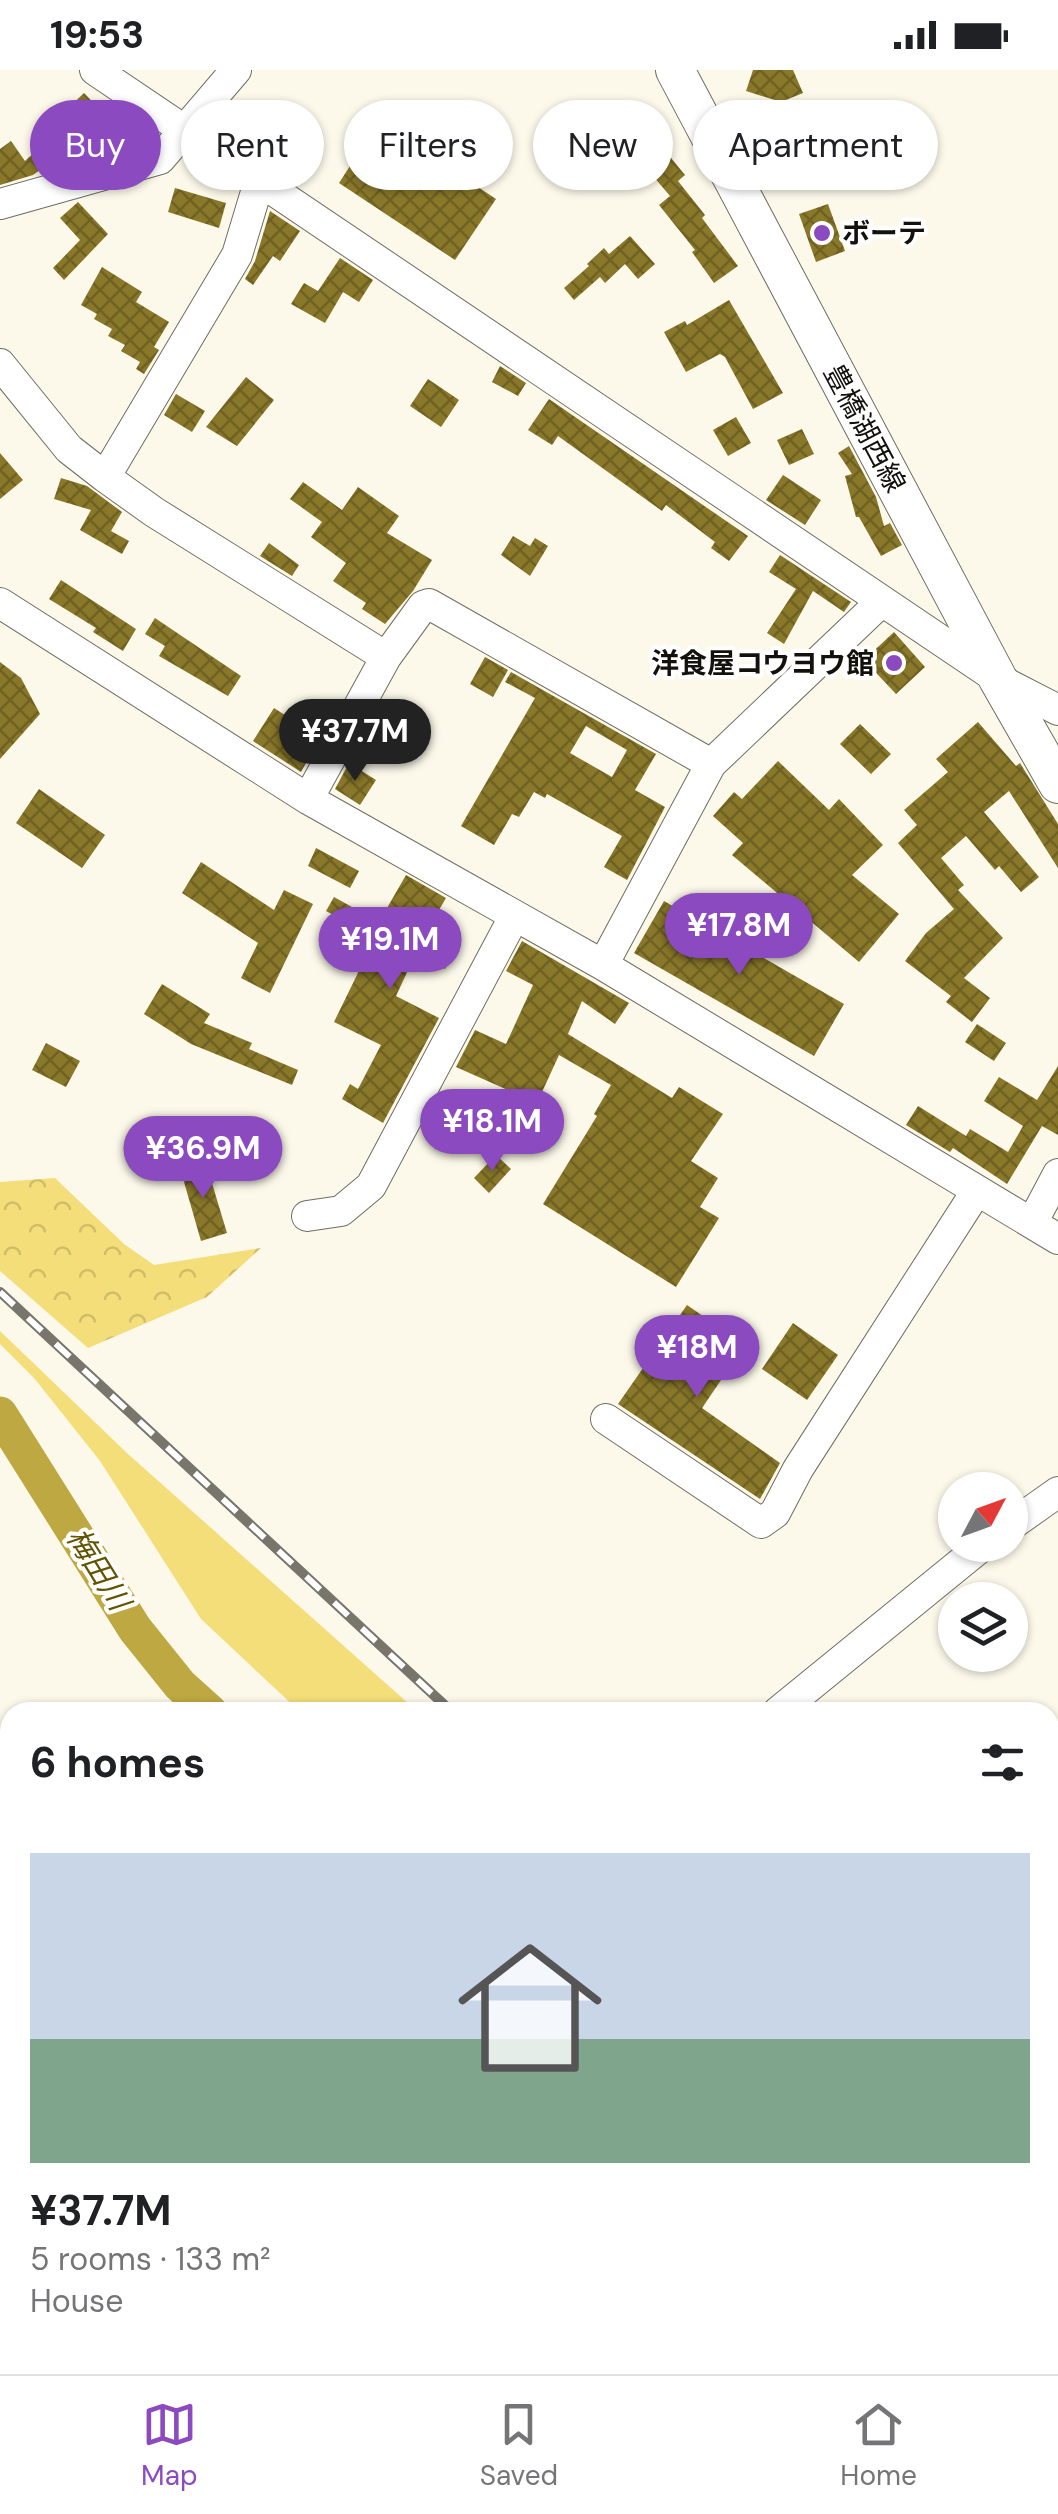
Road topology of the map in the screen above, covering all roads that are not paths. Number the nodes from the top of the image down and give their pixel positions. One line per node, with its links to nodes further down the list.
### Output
1 (96, 70): 5 (street)
2 (236, 70): 4 (street)
3 (675, 70): 15 (main road, 豊橋湖西線)
4 (211, 100)
5 (181, 131)
6 (181, 136): 9 (street)
7 (256, 190): 11 (street)
8 (270, 190): 12 (street)
9 (0, 204)
10 (0, 364): 11 (street)
11 (105, 477): 14 (street)
12 (882, 601): 15 (street); 17 (street)
13 (0, 603): 19 (street)
14 (386, 656): 17 (street); 19 (street)
15 (998, 679): 16 (street); 18 (main road, 豊橋湖西線)
16 (1058, 710)
17 (711, 764): 21 (street)
18 (1058, 784)
19 (308, 800): 20 (street)
20 (514, 916): 21 (street); 24 (street)
21 (603, 966): 23 (street)
22 (1058, 1174): 25 (street)
23 (976, 1192): 25 (street); 27 (street)
24 (307, 1216)
25 (1032, 1223): 26 (street)
26 (1058, 1238)
27 (606, 1419)
28 (1058, 1492): 29 (street)
29 (1028, 1513)
30 (962, 1562): 31 (street)
31 (790, 1702)

